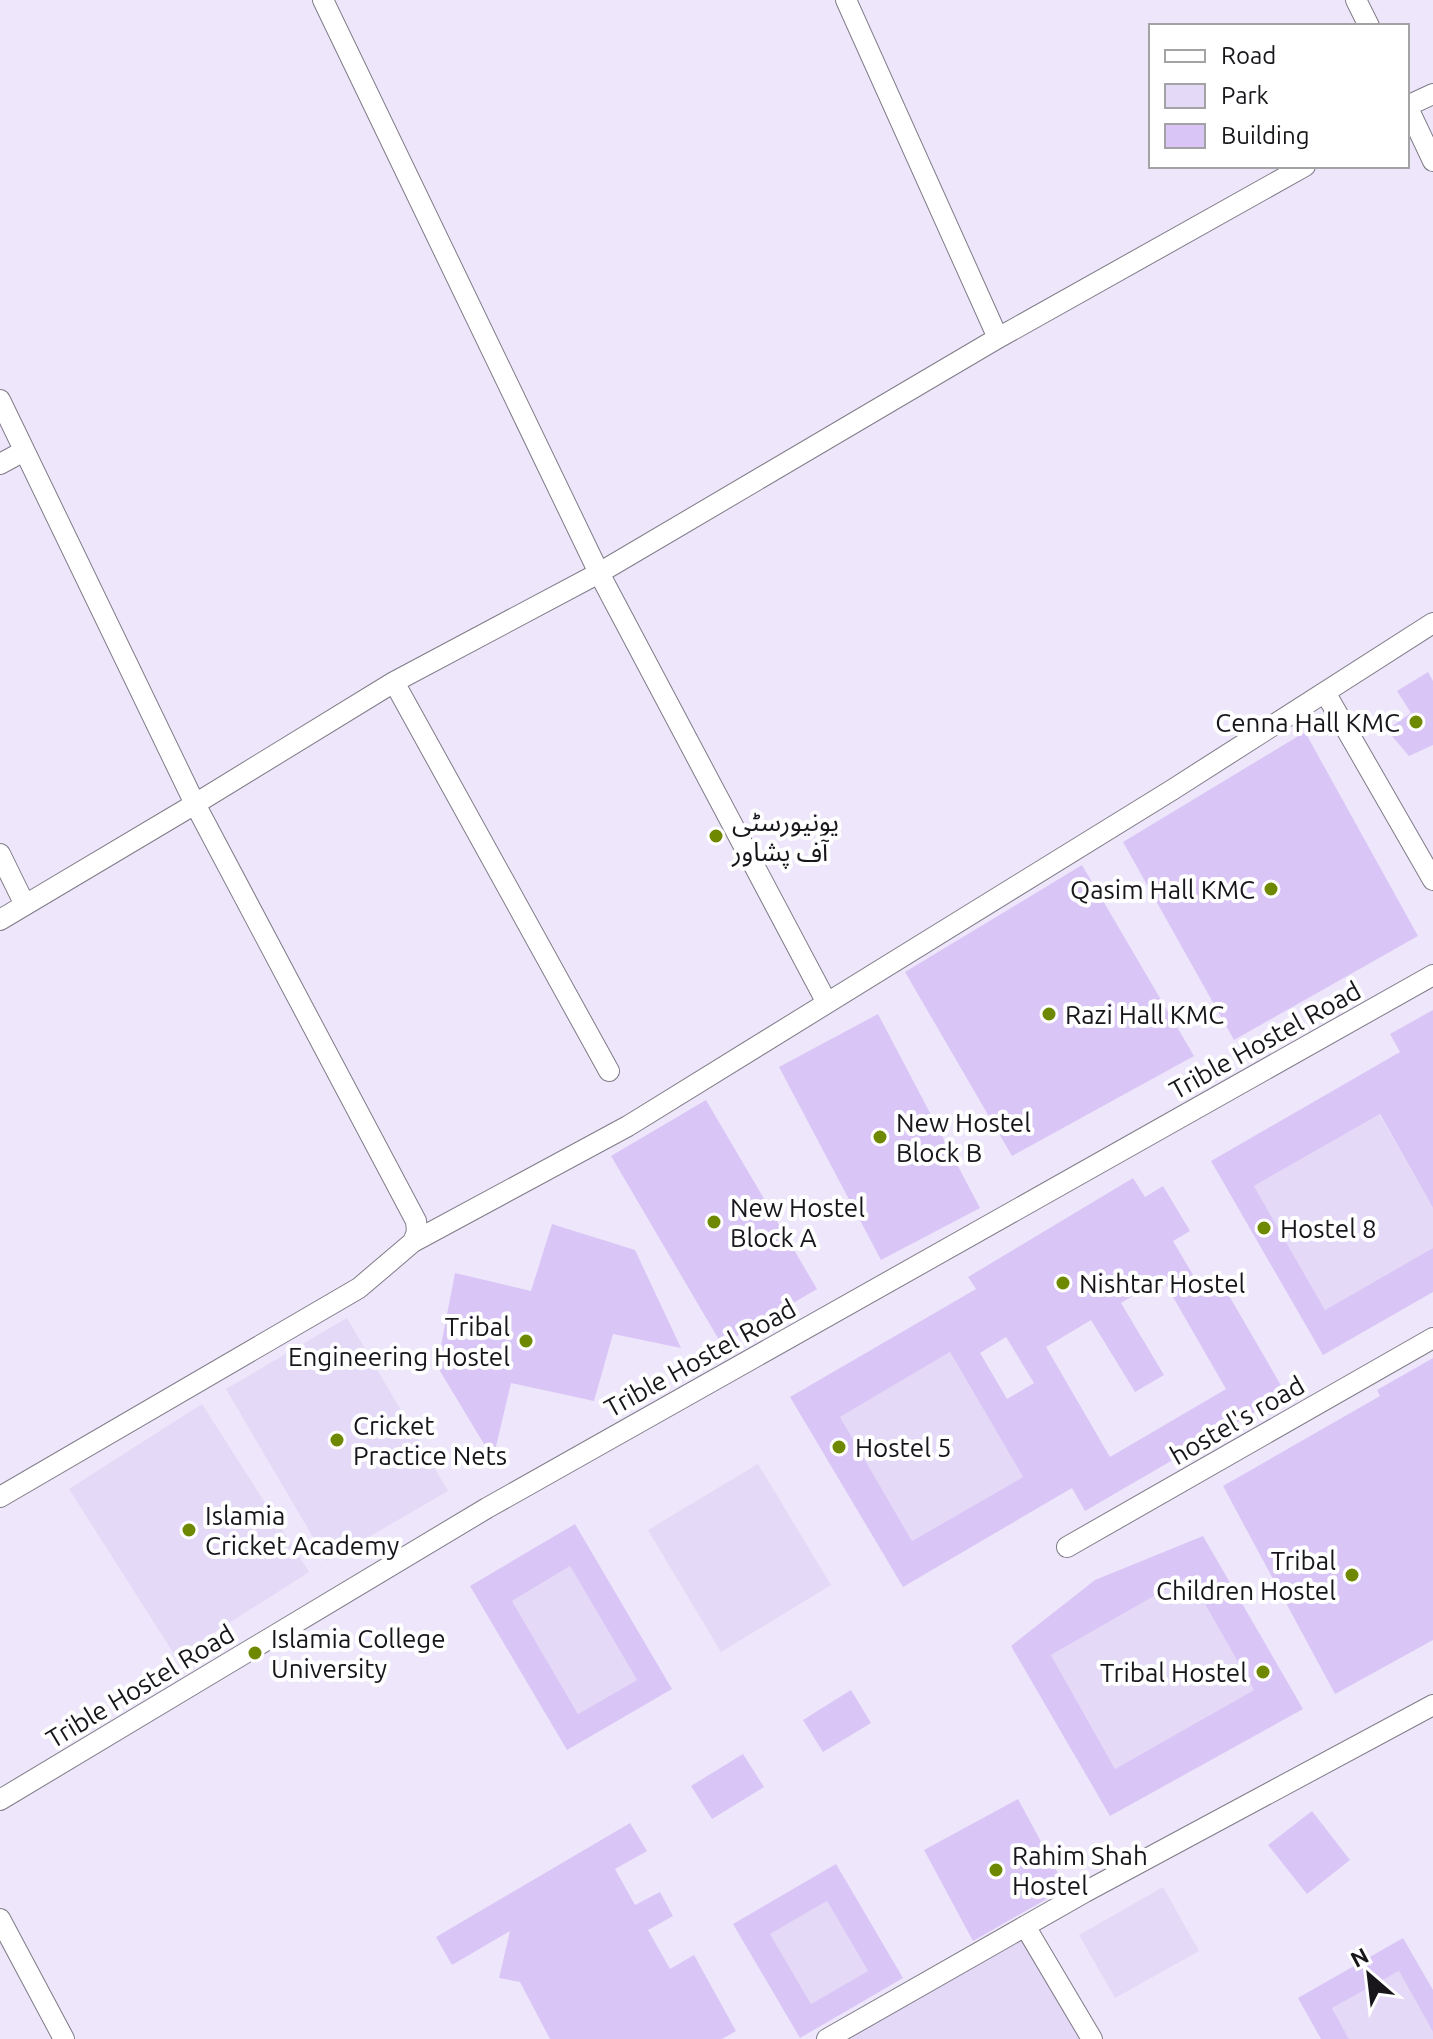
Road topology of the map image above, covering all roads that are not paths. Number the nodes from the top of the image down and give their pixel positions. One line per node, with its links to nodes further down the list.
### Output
1 (323, 0): 14 (street)
2 (846, 0): 10 (street)
3 (1356, 0): 4 (street)
4 (1368, 24)
5 (1433, 94): 6 (street)
6 (1409, 105)
7 (1409, 110): 8 (street)
8 (1433, 161)
9 (1301, 168): 10 (street)
10 (998, 338): 14 (street)
11 (0, 400): 12 (street)
12 (24, 451): 13 (street); 18 (street)
13 (0, 464)
14 (599, 573): 16 (street); 24 (street)
15 (1433, 623): 17 (street)
16 (394, 682): 18 (street); 25 (street)
17 (1326, 694): 20 (street); 24 (street)
18 (195, 804): 21 (street); 26 (street)
19 (0, 854): 21 (street)
20 (1433, 880)
21 (25, 905): 22 (street)
22 (0, 920)
23 (1433, 975): 31 (street, Trible Hostel Road)
24 (827, 1003): 26 (street)
25 (609, 1071)
26 (413, 1242): 28 (street)
27 (1433, 1338): 29 (street, hostel's road)
28 (0, 1497)
29 (1067, 1547)
30 (1433, 1705): 33 (street)
31 (0, 1800)
32 (0, 1919): 34 (street)
33 (1025, 1926): 35 (street); 36 (street)
34 (64, 2039)
35 (827, 2039)
36 (1092, 2039)

